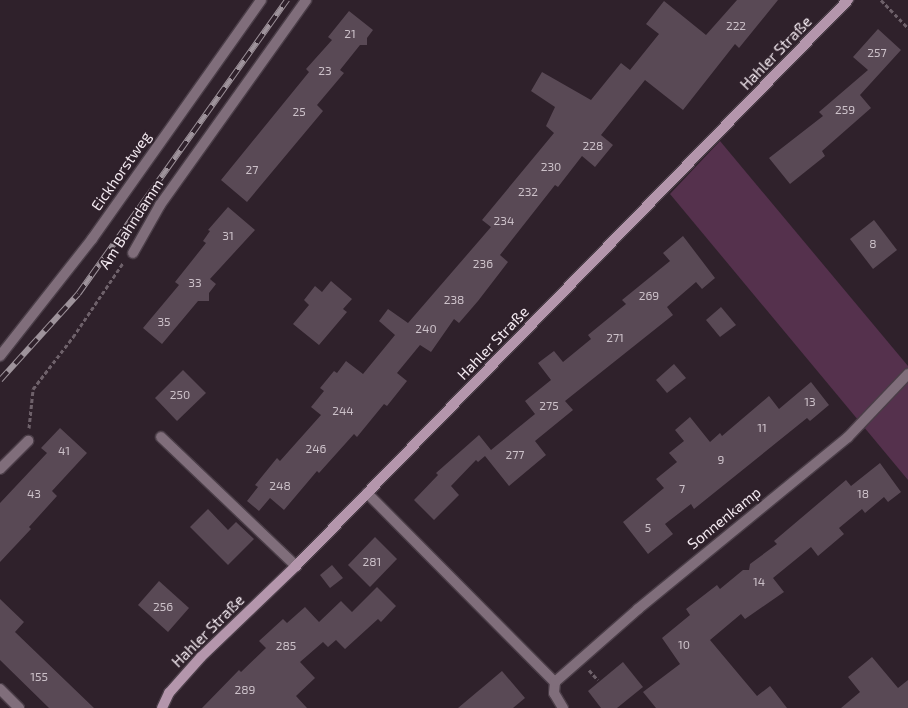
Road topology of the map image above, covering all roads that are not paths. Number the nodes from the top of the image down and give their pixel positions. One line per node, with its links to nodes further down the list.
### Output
1 (261, 0): 5 (street, Eickhorstweg)
2 (306, 0): 4 (street, Am Bahndamm)
3 (848, 0): 10 (street, Hahler Straße)
4 (132, 253)
5 (0, 356)
6 (908, 374): 12 (street, Sonnenkamp)
7 (161, 437): 11 (street)
8 (28, 441): 9 (street)
9 (0, 469)
10 (367, 493): 11 (street, Hahler Straße); 12 (street)
11 (296, 566): 15 (street, Hahler Straße)
12 (555, 682): 16 (street)
13 (0, 689): 14 (street)
14 (19, 708)
15 (162, 708)
16 (563, 708)

